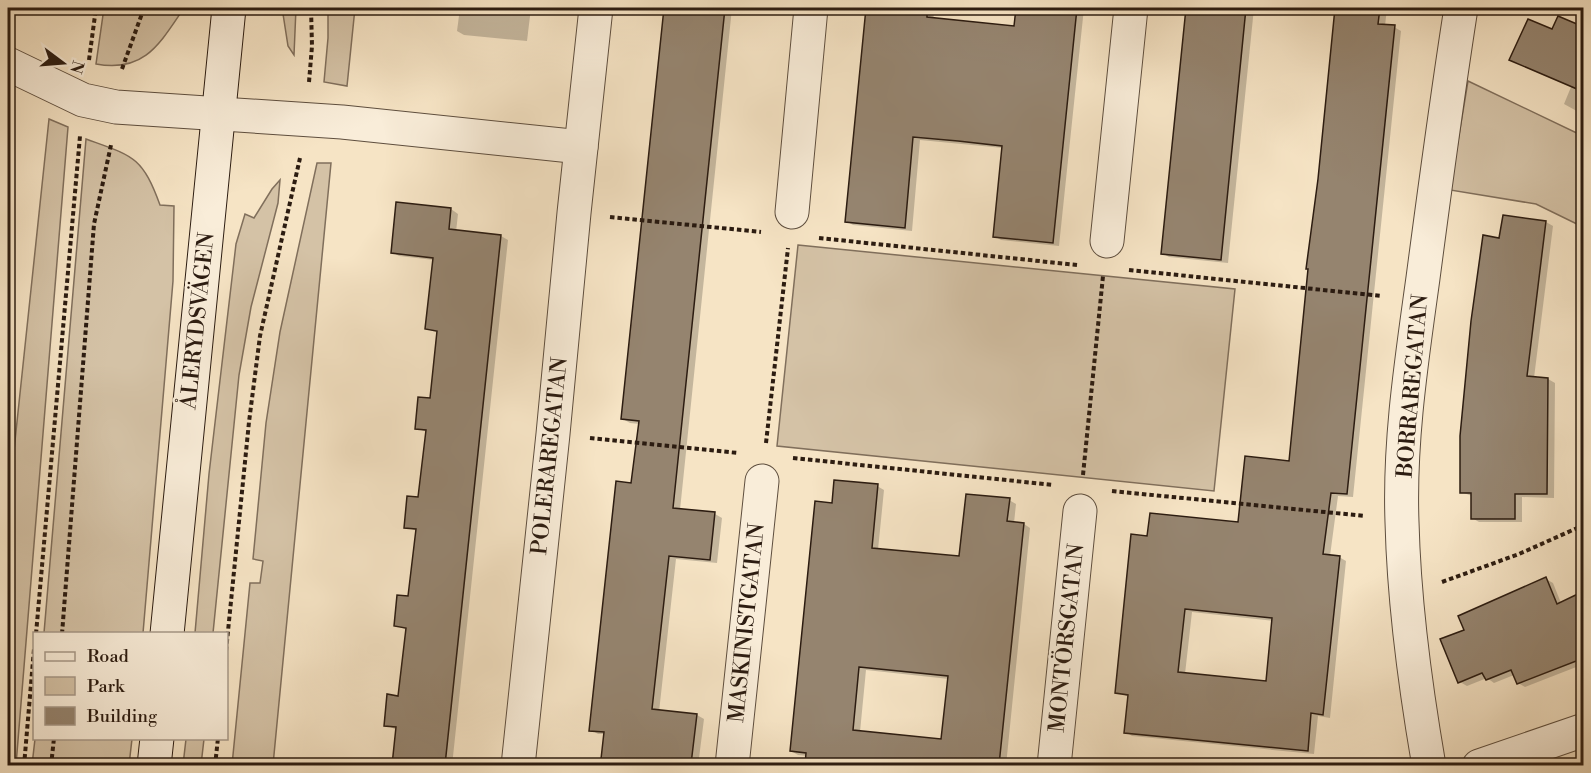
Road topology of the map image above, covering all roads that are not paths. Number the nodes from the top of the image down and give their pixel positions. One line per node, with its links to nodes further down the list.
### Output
1 (229, 8): 7 (street, ÅLERYDSVÄGEN)
2 (596, 8): 8 (street, POLERAREGATAN)
3 (811, 8): 9 (street)
4 (1131, 8): 10 (street)
5 (1461, 8): 20 (street, BORRAREGATAN)
6 (8, 64): 7 (street)
7 (218, 113): 8 (street); 13 (street, ÅLERYDSVÄGEN)
8 (581, 147): 17 (street, POLERAREGATAN)
9 (790, 223)
10 (1106, 254)
11 (763, 468): 18 (street, MASKINISTGATAN)
12 (1081, 500): 19 (street, MONTÖRSGATAN)
13 (167, 632)
14 (1584, 730): 21 (street)
15 (157, 740): 16 (street)
16 (154, 765)
17 (518, 765)
18 (732, 765)
19 (1054, 765)
20 (1429, 765)
21 (1479, 765)

